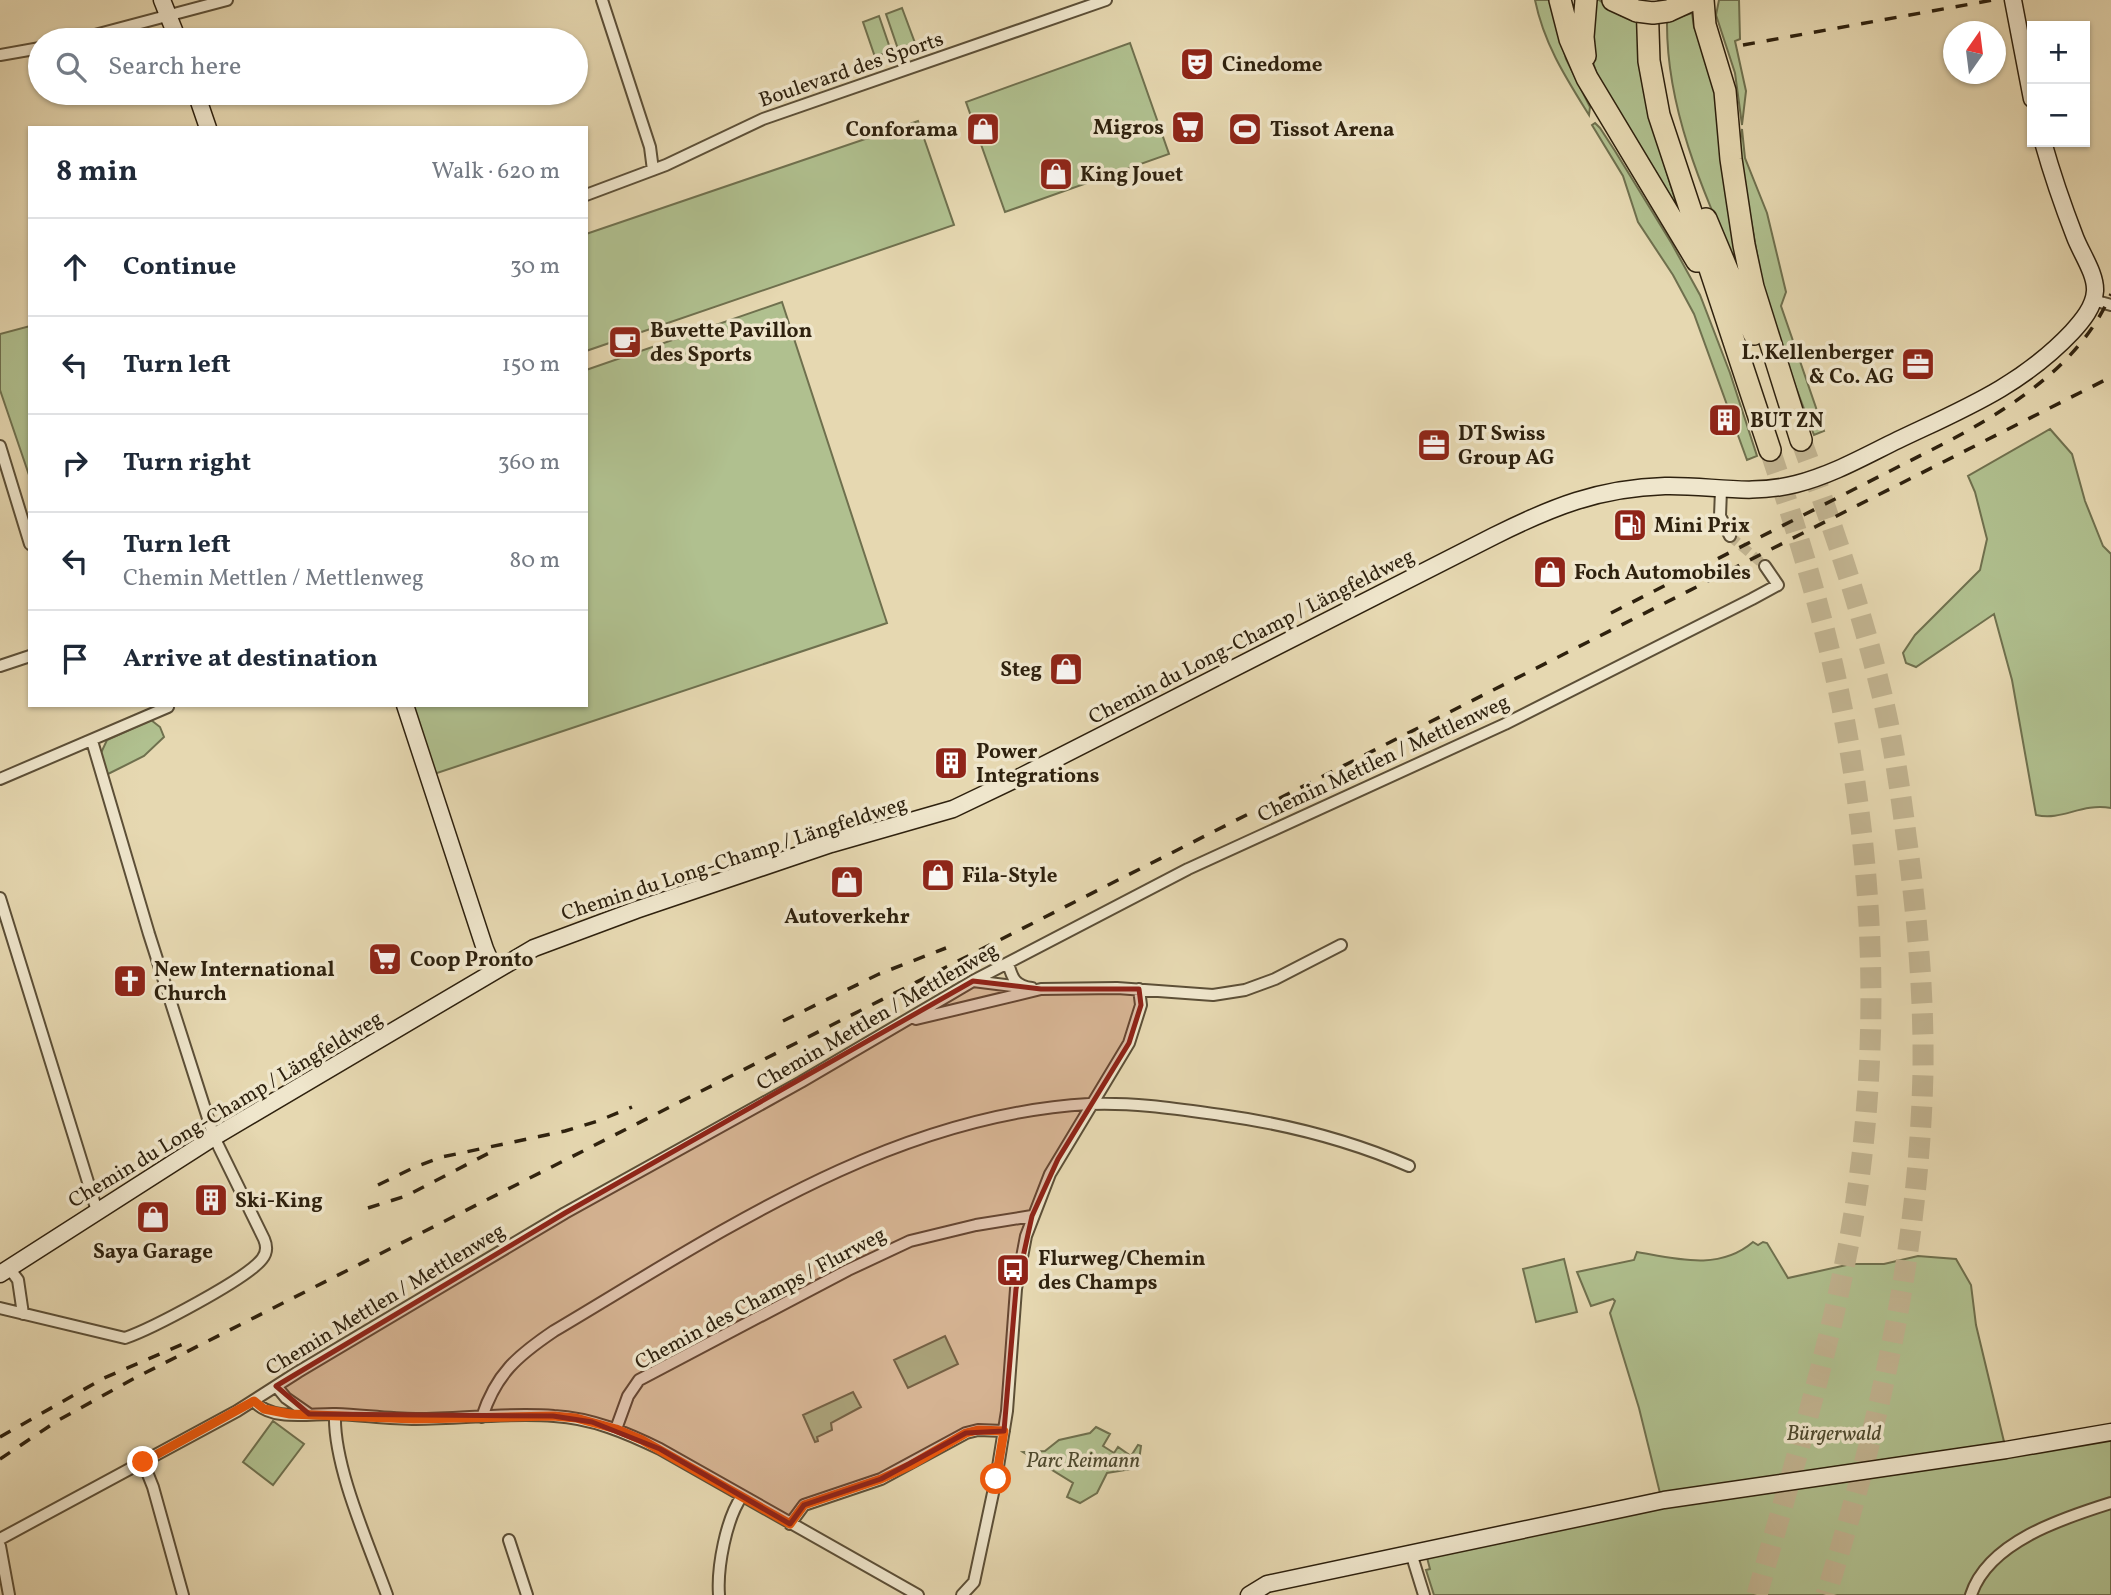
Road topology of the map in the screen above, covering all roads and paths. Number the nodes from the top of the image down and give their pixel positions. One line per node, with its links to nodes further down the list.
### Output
1 (227, 0): 12 (street)
2 (602, 0): 22 (street)
3 (1106, 0): 22 (street, Boulevard des Sports)
4 (1560, 0): 19 (highway)
5 (1586, 0): 19 (highway)
6 (1613, 0): 11 (highway)
7 (1692, 0): 10 (highway)
8 (1703, 0): 10 (highway)
9 (2014, 0): 17 (main road)
10 (1663, 5): 11 (highway, bridge)
11 (1642, 6): 26 (highway)
12 (165, 7): 13 (street); 14 (main road)
13 (108, 28)
14 (173, 28)
15 (28, 50): 16 (street)
16 (0, 55)
17 (2029, 84)
18 (200, 105): 20 (main road)
19 (1603, 107): 26 (highway)
20 (207, 126)
21 (2045, 147): 24 (main road)
22 (653, 170): 23 (street, Boulevard des Sports)
23 (588, 194)
24 (2093, 300): 25 (street); 29 (main road, Chemin du Long-Champ / Längfeldweg)
25 (2111, 305)
26 (1733, 343): 28 (highway)
27 (0, 446): 31 (street)
28 (1770, 450)
29 (1721, 490): 30 (street); 42 (main road, Chemin du Long-Champ / Längfeldweg)
30 (1730, 536)
31 (28, 537)
32 (1765, 566): 41 (street, Chemin Mettlen / Mettlenweg)
33 (28, 657): 34 (street)
34 (0, 666)
35 (168, 707): 37 (street)
36 (406, 707): 42 (main road)
37 (92, 741): 38 (street); 49 (street)
38 (0, 779)
39 (0, 898): 51 (street)
40 (1341, 945): 46 (street)
41 (1008, 962): 43 (street, Chemin Mettlen / Mettlenweg); 44 (street)
42 (494, 970): 49 (main road, Chemin du Long-Champ / Längfeldweg)
43 (973, 981): 44 (street); 47 (street, Chemin Mettlen / Mettlenweg)
44 (1021, 987): 45 (street)
45 (1041, 989): 46 (street); 47 (street)
46 (1139, 989): 48 (street)
47 (900, 1024): 56 (street, Chemin Mettlen / Mettlenweg)
48 (1091, 1104): 50 (street); 52 (street); 60 (street)
49 (214, 1137): 51 (main road, Chemin du Long-Champ / Längfeldweg); 55 (street)
50 (1409, 1166)
51 (97, 1211): 53 (main road, Chemin du Long-Champ / Längfeldweg)
52 (1032, 1216): 61 (street, Chemin des Champs / Flurweg); 62 (street)
53 (4, 1271): 55 (street)
54 (0, 1308): 55 (street)
55 (23, 1314)
56 (276, 1387): 57 (street, Chemin Mettlen / Mettlenweg); 58 (street)
57 (254, 1401): 58 (street); 64 (street, Chemin Mettlen / Mettlenweg)
58 (309, 1414): 59 (street)
59 (335, 1414): 60 (street); 75 (street)
60 (481, 1417): 61 (street)
61 (616, 1429): 65 (street)
62 (1004, 1431): 67 (street); 79 (street)
63 (2111, 1432): 71 (main road)
64 (143, 1462): 68 (street, Chemin Mettlen / Mettlenweg); 74 (street)
65 (742, 1496): 67 (street); 77 (street)
66 (2111, 1503): 82 (street)
67 (790, 1524): 78 (street)
68 (0, 1539)
69 (509, 1541): 76 (street)
70 (0, 1546): 73 (street)
71 (1411, 1553): 72 (main road); 81 (street)
72 (1252, 1592): 80 (street)
73 (9, 1595)
74 (183, 1595)
75 (387, 1595)
76 (527, 1595)
77 (719, 1595)
78 (918, 1595)
79 (962, 1595)
80 (1237, 1595)
81 (1424, 1595)
82 (1971, 1595)

